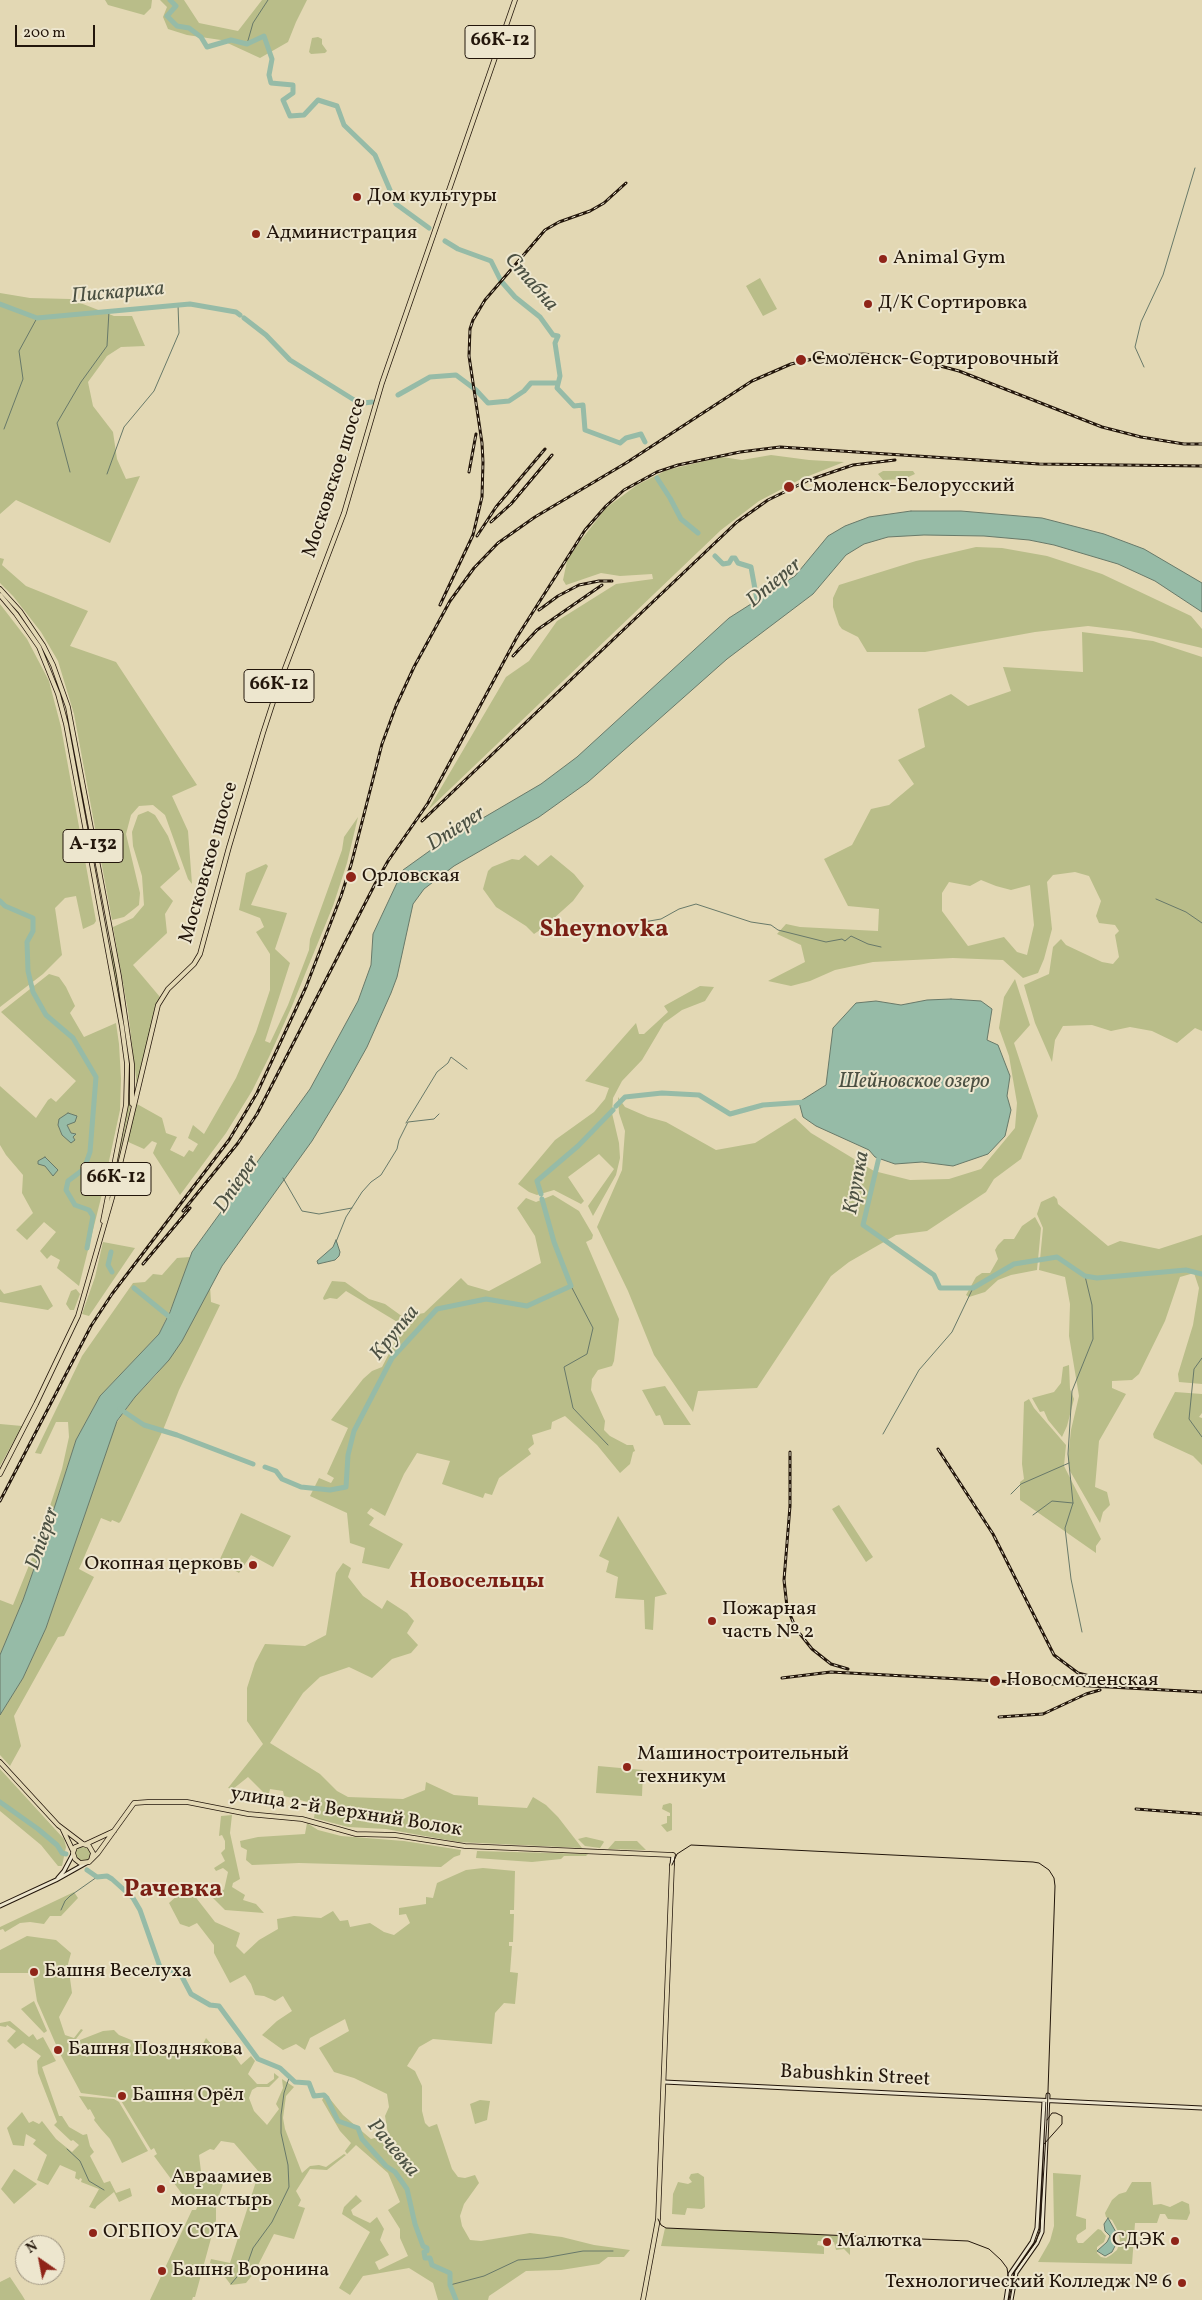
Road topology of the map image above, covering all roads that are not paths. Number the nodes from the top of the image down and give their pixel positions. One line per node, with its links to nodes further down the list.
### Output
1 (515, 0): 4 (main road, Московское шоссе / 66К-12)
2 (0, 589): 4 (main road, А-132)
3 (0, 595): 5 (main road, А-132)
4 (130, 1121): 5 (main road, Московское шоссе / 66К-12)
5 (101, 1236): 6 (main road, Московское шоссе)
6 (6, 1464): 7 (main road, Московское шоссе); 8 (main road)
7 (0, 1474)
8 (0, 1478)
9 (0, 1762): 10 (main road)
10 (58, 1824): 12 (main road); 13 (main road)
11 (116, 1830): 12 (main road); 14 (main road, улица 2-й Верхний Волок); 15 (main road)
12 (84, 1844): 13 (main road); 15 (main road)
13 (73, 1853): 15 (main road); 17 (main road)
14 (673, 1855): 16 (main road)
15 (90, 1861): 17 (main road)
16 (672, 1865): 19 (main road)
17 (56, 1880): 18 (main road)
18 (0, 1906)
19 (664, 2082): 21 (main road, Babushkin Street); 24 (main road)
20 (1048, 2095): 22 (main road)
21 (1044, 2101): 22 (main road, Babushkin Street); 25 (main road)
22 (1049, 2101): 23 (main road, Babushkin Street); 26 (main road)
23 (1202, 2108)
24 (643, 2300)
25 (1006, 2300)
26 (1012, 2300)

